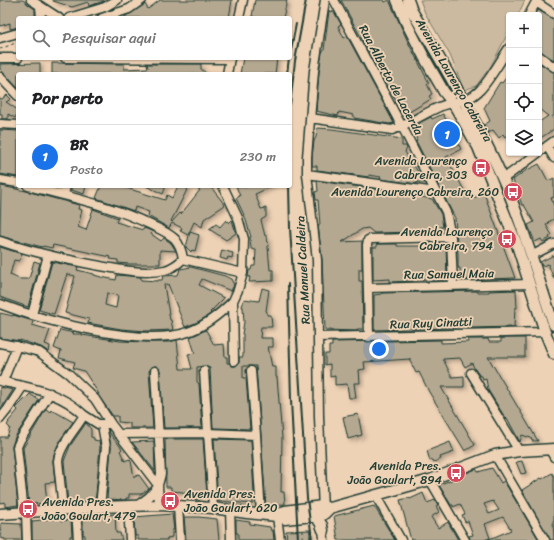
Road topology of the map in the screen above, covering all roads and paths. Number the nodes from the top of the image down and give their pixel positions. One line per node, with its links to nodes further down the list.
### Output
1 (32, 0): 10 (street)
2 (117, 0): 17 (street)
3 (142, 0): 18 (street)
4 (243, 0): 19 (street)
5 (325, 0): 36 (street, Rua Manuel Caldeira)
6 (334, 0): 39 (street, Rua Alberto de Lacerda)
7 (397, 0): 35 (main road, Avenida Lourenço Cabreira)
8 (408, 0): 34 (main road, Avenida Lourenço Cabreira)
9 (537, 1): 12 (street); 13 (street)
10 (40, 6): 15 (street); 16 (street)
11 (554, 6): 12 (street)
12 (544, 7): 14 (street)
13 (531, 12)
14 (554, 14)
15 (41, 16)
16 (56, 16)
17 (75, 16)
18 (107, 16)
19 (239, 16)
20 (16, 34): 21 (street)
21 (2, 38): 22 (street)
22 (16, 40)
23 (16, 41): 24 (path)
24 (0, 49)
25 (506, 52): 34 (street)
26 (0, 58): 27 (street)
27 (16, 58)
28 (542, 58): 30 (street)
29 (230, 60): 31 (street)
30 (554, 67)
31 (227, 72)
32 (0, 77): 33 (street)
33 (16, 94)
34 (464, 101): 35 (street); 45 (main road, Avenida Lourenço Cabreira)
35 (453, 103): 39 (street); 60 (main road, Avenida Lourenço Cabreira)
36 (310, 118): 39 (street); 44 (street, Rua Manuel Caldeira)
37 (0, 124): 38 (street)
38 (16, 125)
39 (402, 127): 51 (street, Rua Alberto de Lacerda)
40 (551, 143): 41 (street); 43 (street)
41 (542, 150)
42 (534, 156): 45 (street)
43 (554, 158)
44 (308, 174): 51 (street); 69 (street, Rua Manuel Caldeira)
45 (503, 179): 57 (main road, Avenida Lourenço Cabreira)
46 (0, 180): 47 (street)
47 (16, 183)
48 (36, 188): 52 (street)
49 (66, 188): 52 (street)
50 (224, 188): 59 (street)
51 (436, 192): 53 (street, Rua Alberto de Lacerda)
52 (64, 195): 58 (street)
53 (451, 237): 61 (street, Rua Alberto de Lacerda); 62 (street)
54 (0, 242): 56 (street)
55 (554, 244): 57 (street)
56 (48, 254): 58 (street); 66 (street)
57 (531, 256): 65 (main road, Avenida Lourenço Cabreira)
58 (183, 259): 59 (street)
59 (243, 273): 63 (street)
60 (530, 284): 61 (street, Rua Samuel Maia); 68 (main road, Avenida Lourenço Cabreira)
61 (453, 286): 62 (street, Rua Samuel Maia)
62 (368, 288): 70 (street)
63 (233, 301): 66 (street); 74 (street)
64 (0, 304): 66 (street)
65 (552, 313): 67 (main road, Avenida Lourenço Cabreira)
66 (32, 314)
67 (554, 325)
68 (545, 332): 70 (street, Rua Ruy Cinatti); 73 (main road, Avenida Lourenço Cabreira)
69 (318, 337): 70 (street, Rua Ruy Cinatti); 105 (street, Rua Manuel Caldeira)
70 (369, 337)
71 (0, 345): 72 (street)
72 (17, 346): 79 (street); 84 (street)
73 (554, 354)
74 (234, 361)
75 (155, 371): 88 (street)
76 (204, 371): 86 (street)
77 (251, 371): 89 (street)
78 (471, 373): 90 (street)
79 (2, 381): 80 (street)
80 (23, 386): 81 (street); 83 (street)
81 (50, 393): 82 (street); 106 (street)
82 (84, 415): 85 (street); 103 (street)
83 (0, 419)
84 (111, 424): 85 (street); 87 (street)
85 (102, 425): 100 (street)
86 (208, 433): 88 (street); 89 (street); 101 (street)
87 (118, 434): 88 (street); 94 (street)
88 (159, 435): 94 (street)
89 (256, 435): 108 (street)
90 (519, 451): 91 (main road); 92 (main road)
91 (553, 452)
92 (495, 455): 93 (main road); 123 (street)
93 (430, 480): 95 (main road); 122 (street)
94 (158, 486): 96 (street); 99 (street)
95 (376, 496): 105 (main road); 121 (street)
96 (159, 504): 97 (main road); 99 (main road)
97 (178, 505): 101 (main road); 116 (street)
98 (128, 506): 99 (main road); 100 (main road); 115 (street)
99 (138, 506)
100 (100, 507): 102 (main road)
101 (213, 508): 104 (main road)
102 (76, 509): 103 (main road); 114 (street)
103 (63, 510): 106 (main road)
104 (230, 510): 108 (main road); 117 (street)
105 (322, 511): 109 (main road); 112 (main road)
106 (25, 513): 107 (main road); 113 (street)
107 (0, 514)
108 (261, 514): 109 (main road)
109 (277, 516): 118 (street)
110 (303, 530): 119 (path)
111 (310, 530): 120 (path)
112 (324, 537)
113 (27, 540)
114 (78, 540)
115 (130, 540)
116 (180, 540)
117 (231, 540)
118 (280, 540)
119 (304, 540)
120 (310, 540)
121 (401, 540)
122 (465, 540)
123 (545, 540)

